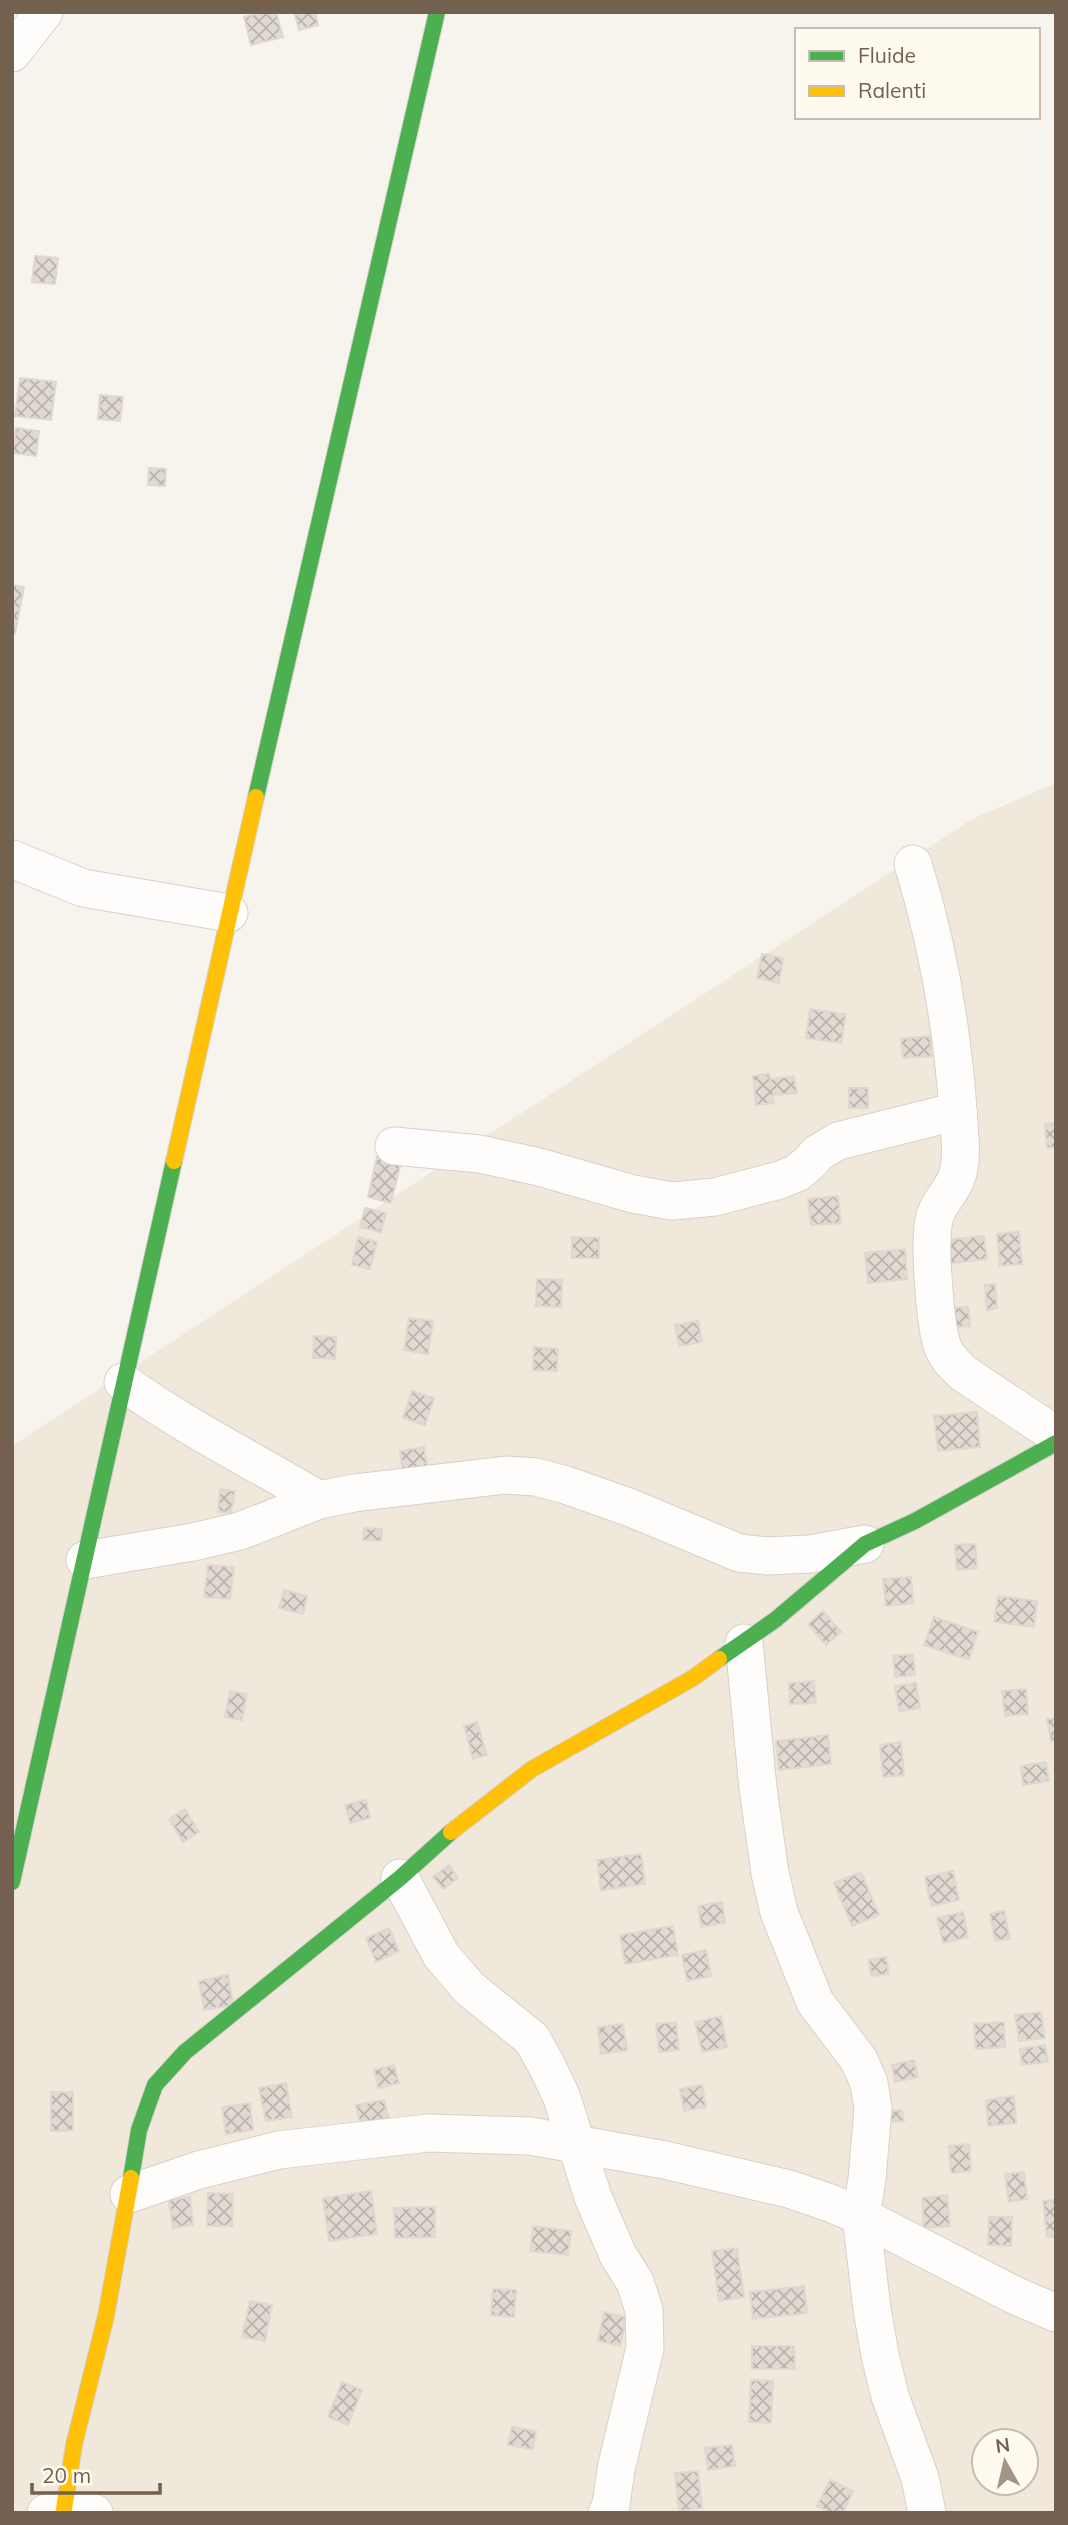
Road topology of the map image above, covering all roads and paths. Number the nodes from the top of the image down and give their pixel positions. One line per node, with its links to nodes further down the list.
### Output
1 (44, 12): 3 (street)
2 (437, 12): 6 (street)
3 (12, 53)
4 (12, 859): 6 (street)
5 (913, 864): 7 (street)
6 (229, 913): 9 (street)
7 (958, 1111): 8 (street); 10 (street)
8 (394, 1146)
9 (123, 1382): 12 (street); 14 (street)
10 (1056, 1435)
11 (1056, 1443): 13 (street)
12 (319, 1500): 13 (street); 14 (street)
13 (865, 1544): 15 (street)
14 (85, 1560): 17 (street)
15 (744, 1643): 16 (street); 20 (street)
16 (400, 1878): 18 (street); 19 (street)
17 (12, 1882)
18 (575, 2142): 19 (street); 20 (street); 22 (street)
19 (129, 2194): 23 (street)
20 (862, 2216): 21 (street); 24 (street)
21 (1056, 2313)
22 (613, 2510)
23 (68, 2512)
24 (927, 2513)

